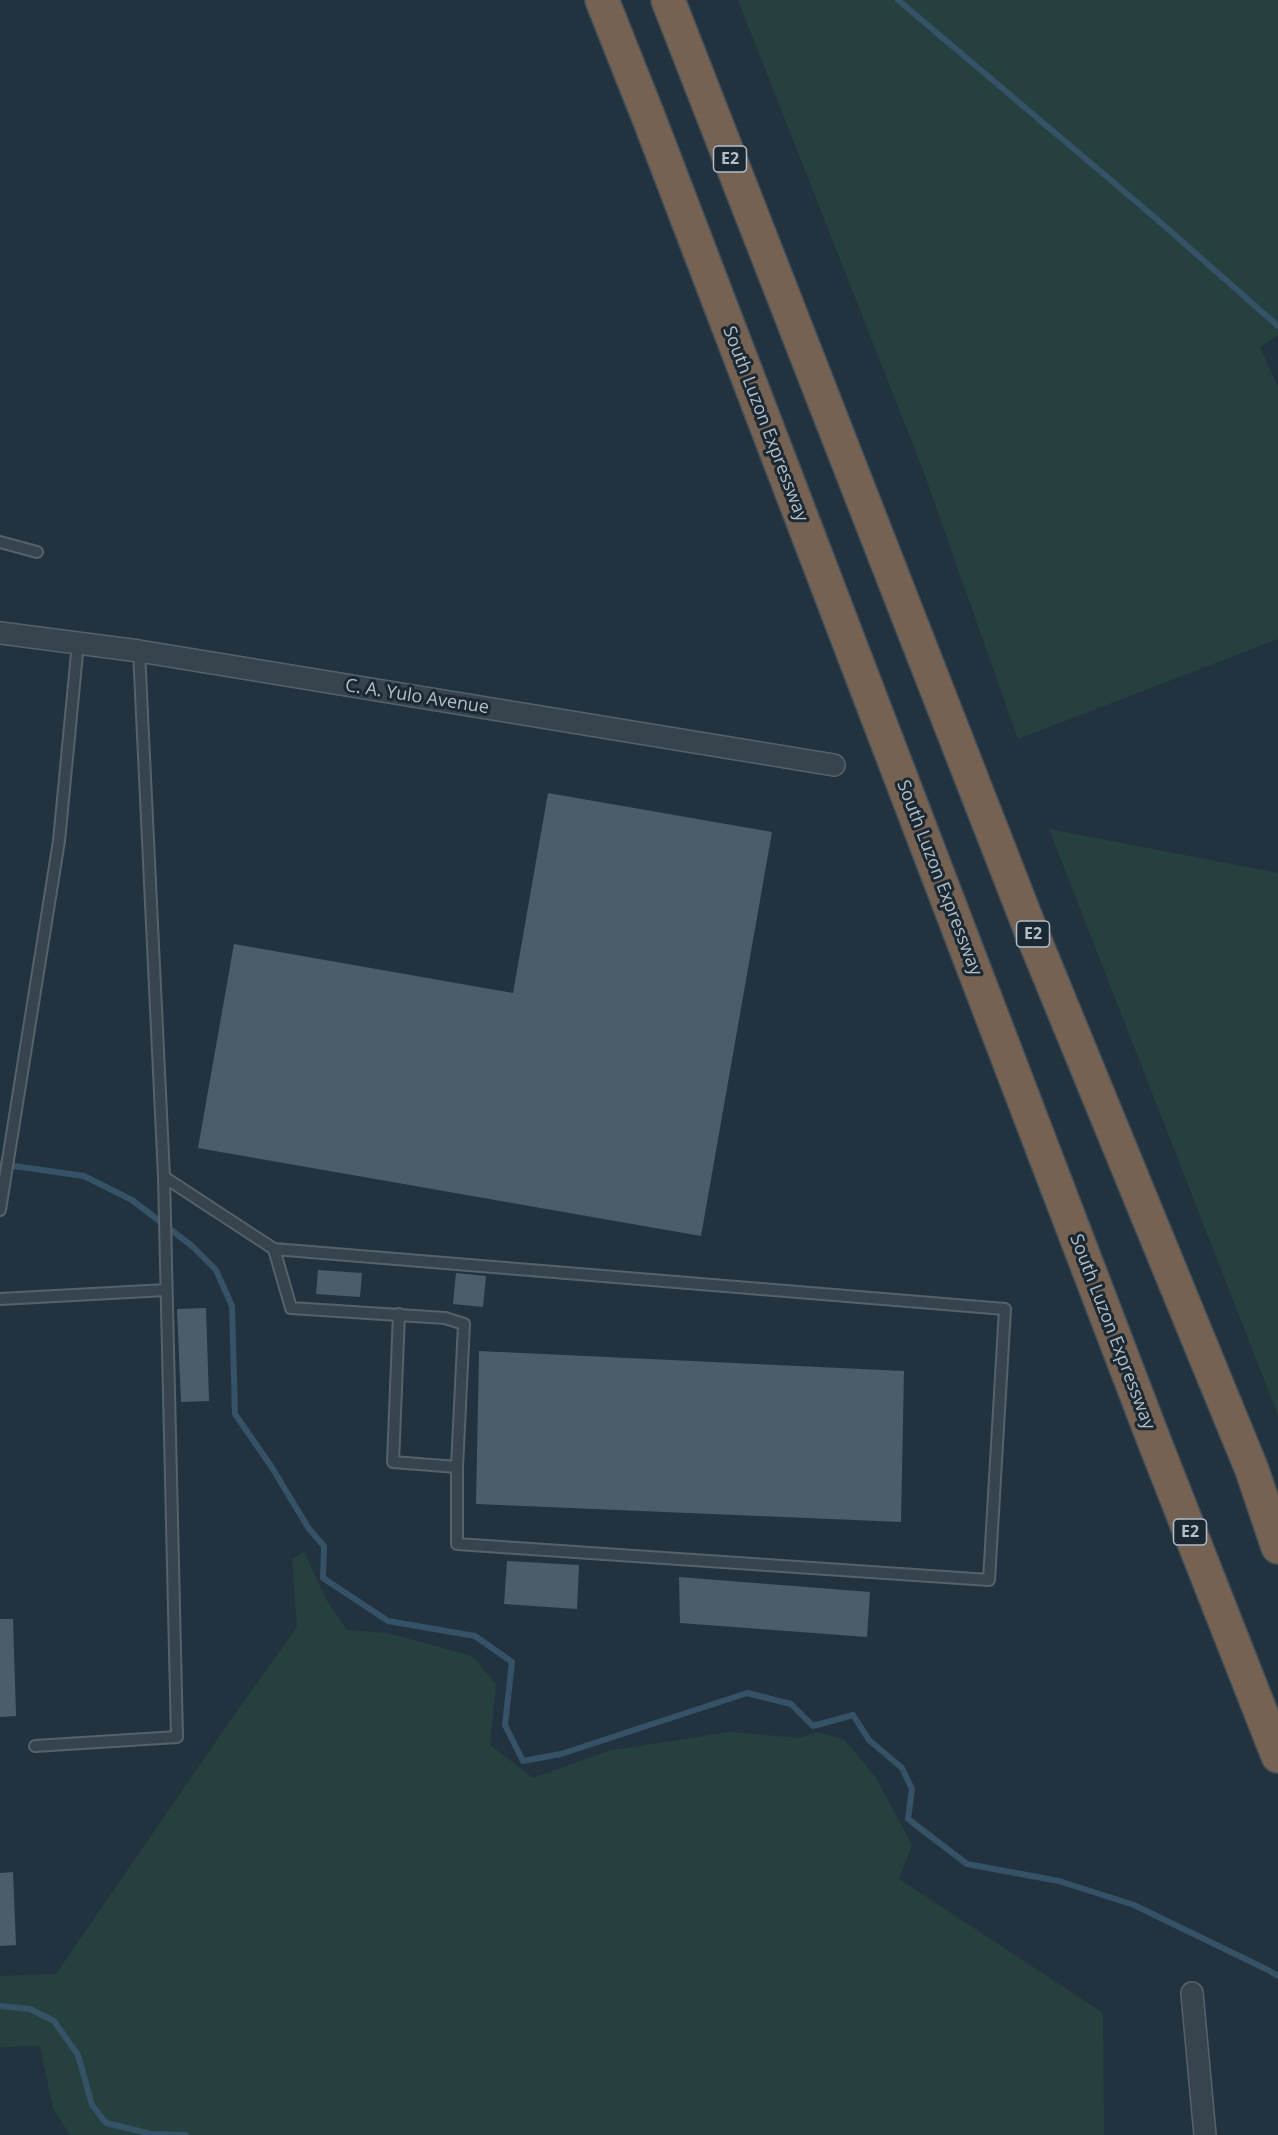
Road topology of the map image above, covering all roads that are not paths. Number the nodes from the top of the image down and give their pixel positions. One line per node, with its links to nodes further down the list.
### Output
1 (602, 0): 18 (highway, South Luzon Expressway / E2)
2 (668, 0): 16 (highway, E2)
3 (0, 542): 4 (lane)
4 (37, 552)
5 (0, 633): 6 (street, C. A. Yulo Avenue)
6 (78, 643): 7 (street, C. A. Yulo Avenue); 10 (lane)
7 (139, 651): 8 (street, C. A. Yulo Avenue); 9 (lane)
8 (834, 765)
9 (164, 1177): 11 (lane); 12 (lane)
10 (0, 1210)
11 (274, 1249): 14 (lane); 15 (lane)
12 (166, 1290): 13 (lane); 17 (lane)
13 (0, 1299)
14 (399, 1314): 15 (lane); 15 (lane)
15 (457, 1467)
16 (1278, 1547)
17 (34, 1746)
18 (1278, 1756)
19 (1192, 1993): 20 (street)
20 (1206, 2135)

